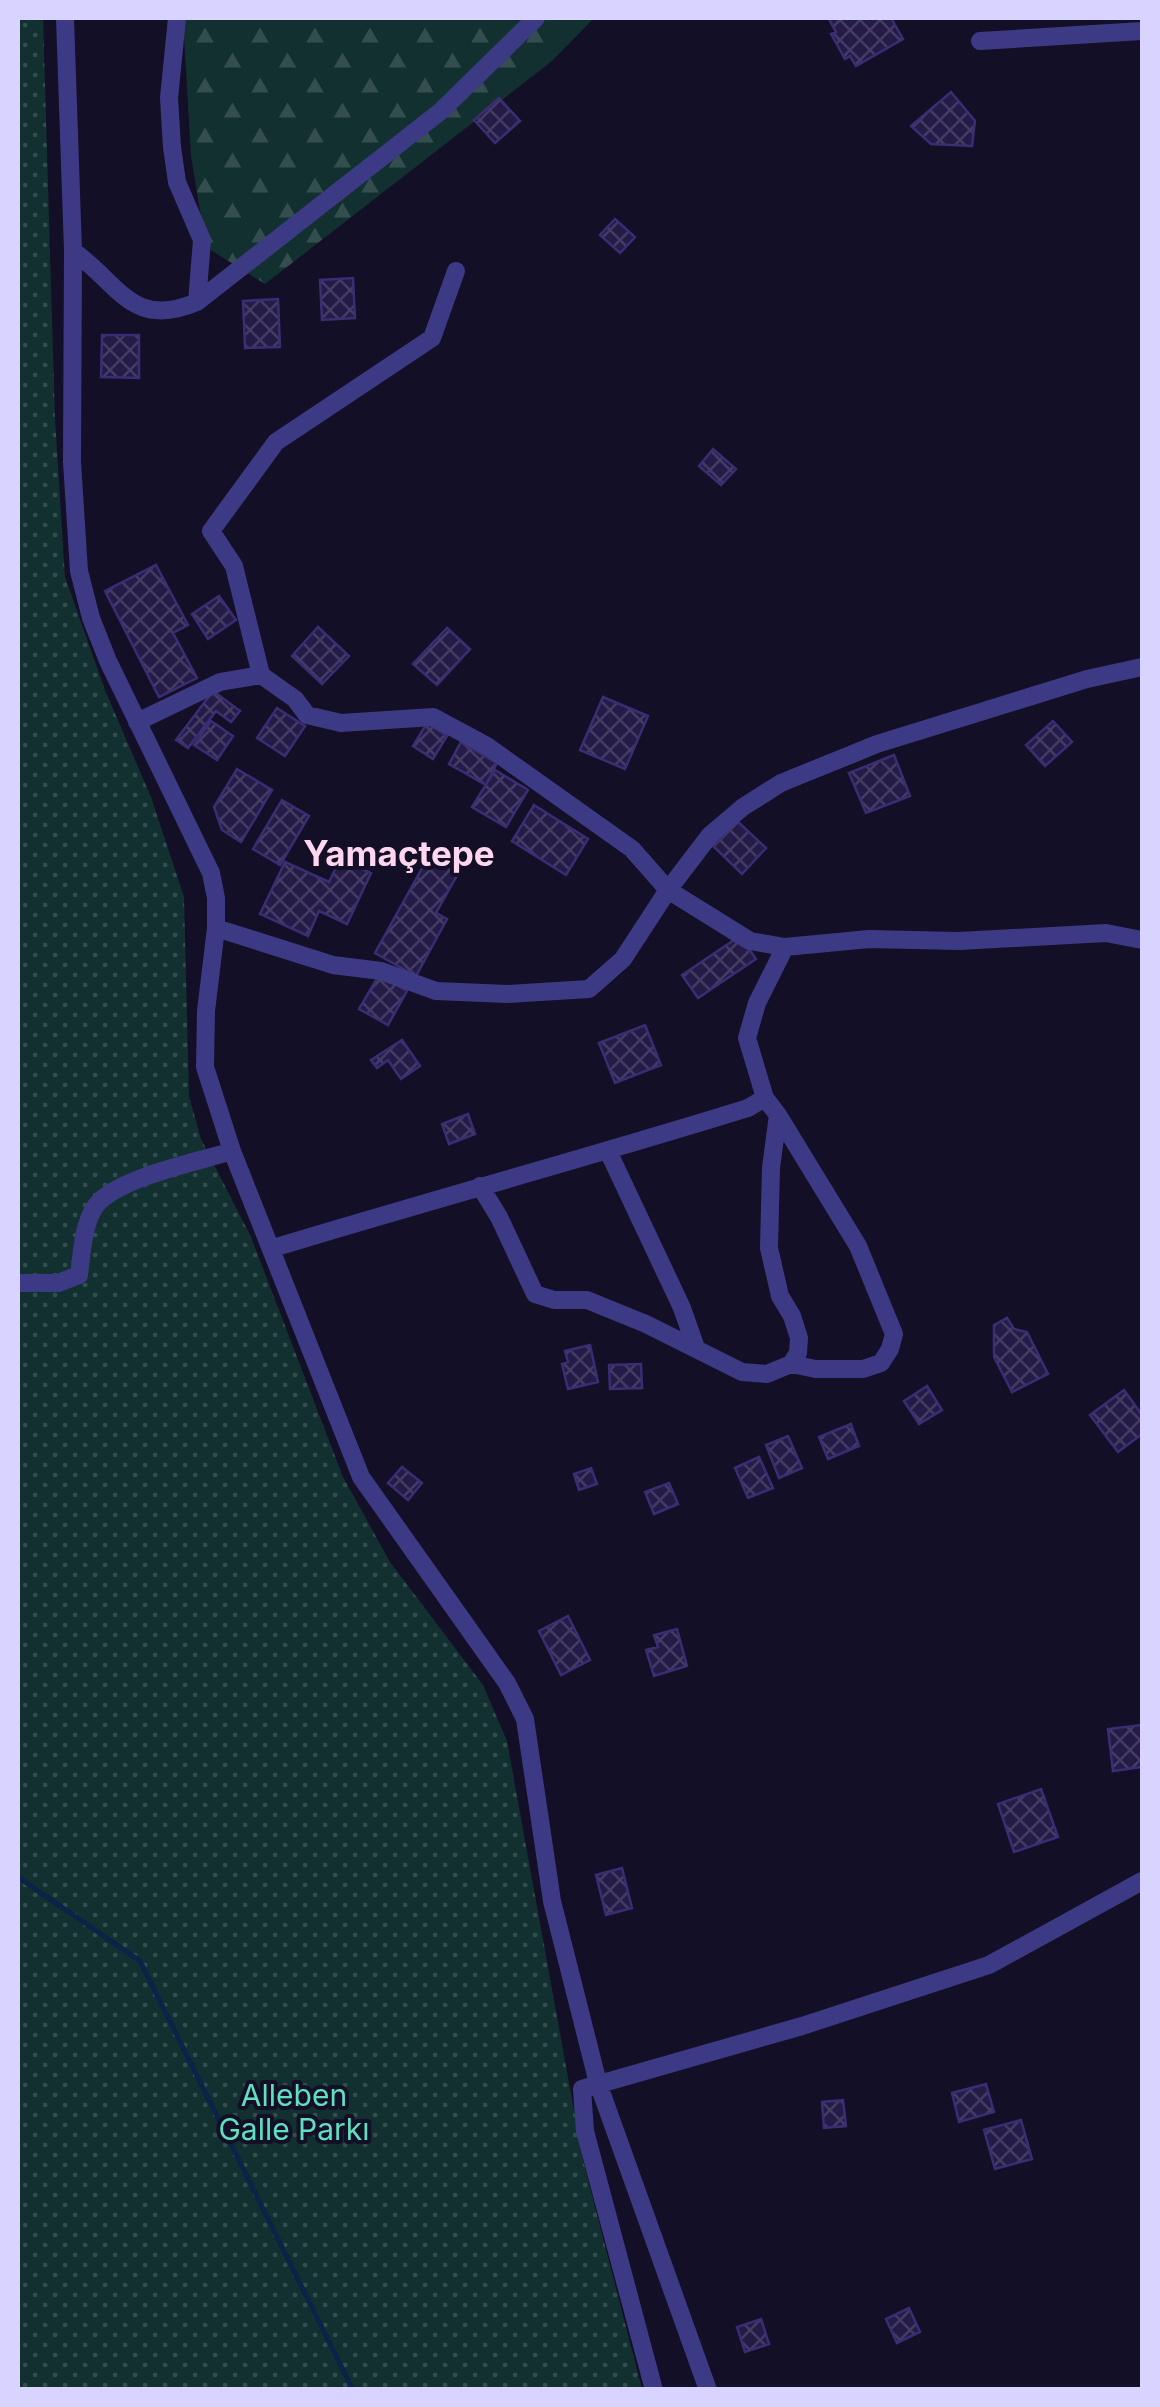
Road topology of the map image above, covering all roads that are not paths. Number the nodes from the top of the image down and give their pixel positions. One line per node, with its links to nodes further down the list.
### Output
1 (65, 18): 6 (street)
2 (178, 18): 8 (street)
3 (536, 18): 8 (street)
4 (1142, 32): 5 (street)
5 (980, 41)
6 (73, 251): 8 (street); 11 (street)
7 (456, 271): 10 (street)
8 (197, 302)
9 (1142, 667): 12 (street)
10 (261, 675): 11 (street); 12 (street)
11 (136, 722): 13 (street)
12 (668, 890): 13 (street); 15 (street)
13 (216, 928): 18 (street)
14 (1142, 940): 15 (street)
15 (785, 947): 16 (street)
16 (765, 1098): 17 (street); 19 (street)
17 (778, 1115): 24 (street); 24 (street)
18 (232, 1151): 21 (street); 22 (street)
19 (608, 1152): 20 (street); 23 (street)
20 (480, 1186): 21 (street); 23 (street)
21 (273, 1248): 26 (street)
22 (18, 1282)
23 (696, 1348): 24 (street)
24 (791, 1364)
25 (1142, 1882): 26 (street)
26 (598, 2083): 27 (street); 28 (street)
27 (654, 2390)
28 (708, 2390)

